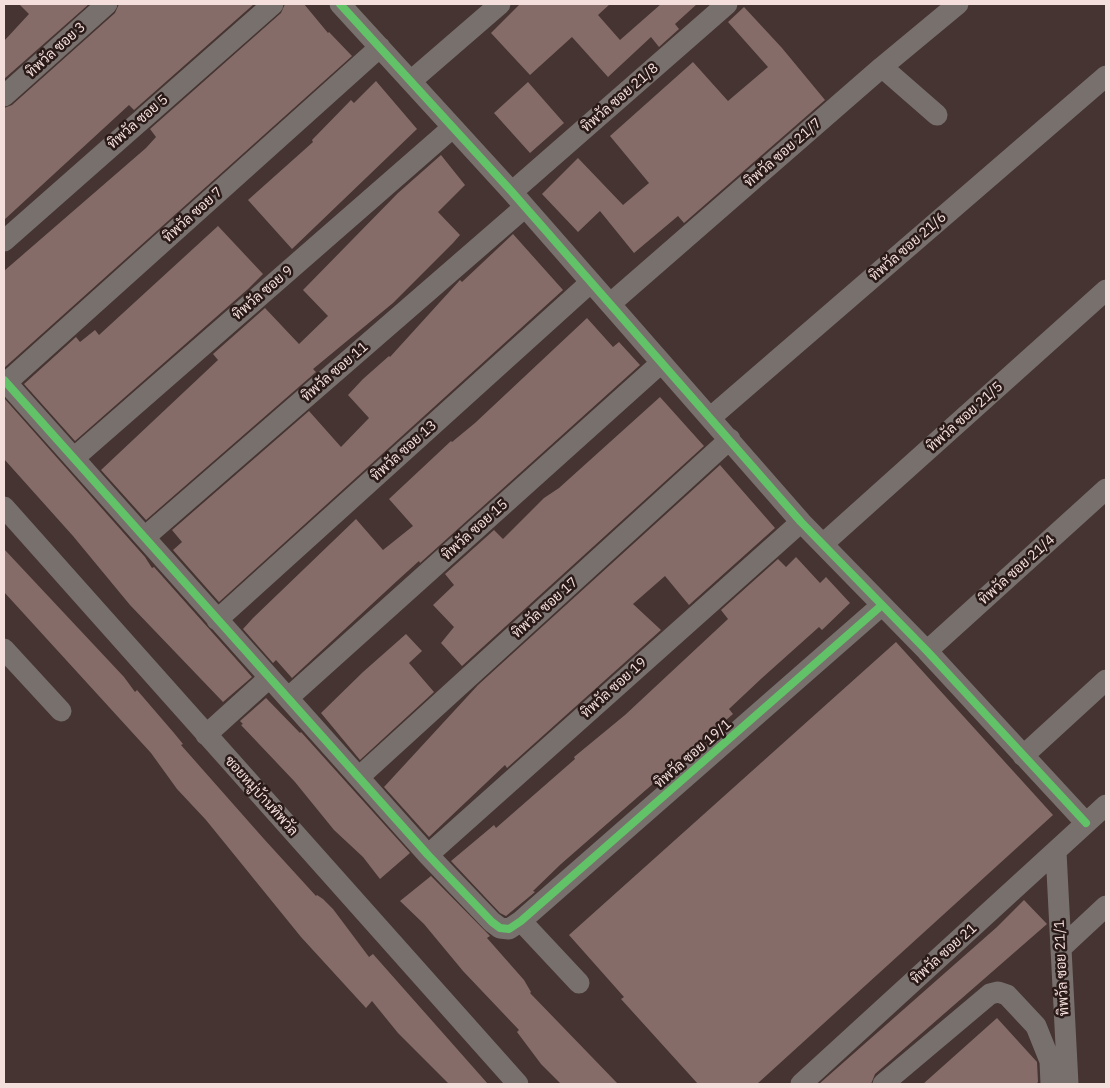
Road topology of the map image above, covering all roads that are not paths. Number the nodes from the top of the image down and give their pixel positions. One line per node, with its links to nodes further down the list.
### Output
1 (107, 4): 11 (street, ทิพวัล ซอย 3)
2 (272, 4): 15 (street, ทิพวัล ซอย 5)
3 (340, 4): 7 (street)
4 (500, 4): 10 (street)
5 (727, 4): 14 (street, ทิพวัล ซอย 21/8)
6 (958, 4): 8 (street, ทิพวัล ซอย 21/7)
7 (380, 47): 10 (street); 20 (street, ทิพวัล ซอย 7)
8 (882, 67): 12 (street); 18 (street, ทิพวัล ซอย 21/7)
9 (1106, 76): 21 (street, ทิพวัล ซอย 21/6)
10 (411, 81): 13 (street)
11 (4, 96)
12 (937, 116)
13 (452, 128): 14 (street); 23 (street, ทิพวัล ซอย 9)
14 (519, 200): 16 (street); 27 (street, ทิพวัล ซอย 11)
15 (4, 241)
16 (591, 282): 18 (street); 30 (street, ทิพวัล ซอย 13)
17 (1106, 290): 28 (street, ทิพวัล ซอย 21/5)
18 (610, 304): 19 (street)
19 (662, 363): 21 (street); 35 (street, ทิพวัล ซอย 15)
20 (5, 382): 23 (street)
21 (710, 418): 22 (street)
22 (730, 438): 26 (street); 39 (street, ทิพวัล ซอย 17)
23 (74, 458): 27 (street)
24 (1106, 489): 32 (street, ทิพวัล ซอย 21/4)
25 (4, 507): 37 (street, ซอยหมู่บ้านทิพวัล)
26 (801, 522): 28 (street); 43 (street, ทิพวัล ซอย 19)
27 (145, 537): 30 (street)
28 (823, 544): 29 (street)
29 (882, 605): 32 (street); 45 (street, ทิพวัล ซอย 19/1)
30 (217, 620): 33 (street)
31 (4, 649): 36 (street)
32 (927, 652): 38 (street)
33 (269, 678): 35 (street); 37 (street)
34 (1106, 680): 38 (street)
35 (288, 698): 39 (street)
36 (61, 711)
37 (206, 735): 48 (street, ซอยหมู่บ้านทิพวัล)
38 (1023, 756): 41 (street)
39 (359, 777): 43 (street)
40 (1106, 805): 41 (street, ทิพวัล ซอย 21)
41 (1086, 824): 42 (street, ทิพวัล ซอย 21)
42 (1056, 852): 46 (street, ทิพวัล ซอย 21/1); 49 (street, ทิพวัล ซอย 21)
43 (428, 854): 45 (street)
44 (1106, 906): 46 (street)
45 (522, 921): 47 (street)
46 (1061, 948): 52 (street, ทิพวัล ซอย 21/1)
47 (579, 983)
48 (518, 1084)
49 (801, 1084)
50 (883, 1084): 51 (street)
51 (1051, 1084)
52 (1068, 1084)

